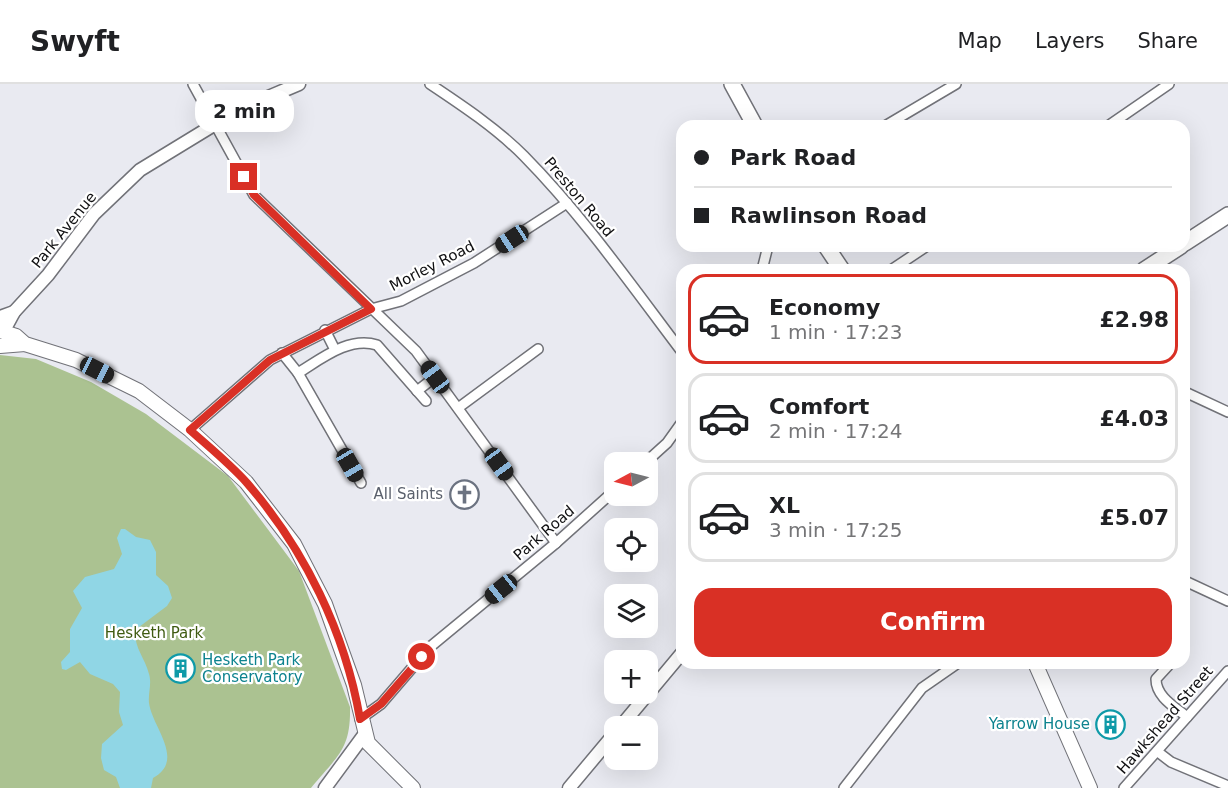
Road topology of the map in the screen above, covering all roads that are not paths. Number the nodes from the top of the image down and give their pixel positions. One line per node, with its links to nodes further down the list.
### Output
1 (193, 84): 10 (street)
2 (299, 84): 10 (street, Park Avenue)
3 (430, 84): 11 (street, Preston Road)
4 (956, 84): 8 (street)
5 (1169, 84): 9 (street)
6 (737, 86): 7 (main road)
7 (752, 120)
8 (895, 120)
9 (1117, 120)
10 (213, 124): 18 (street); 19 (street, Park Avenue)
11 (567, 203): 18 (street, Morley Road); 24 (street, Preston Road)
12 (1228, 215): 13 (main road)
13 (1190, 240)
14 (918, 252): 16 (street)
15 (1172, 252): 17 (main road)
16 (900, 264)
17 (1153, 264)
18 (371, 309): 22 (street, Morley Road); 30 (street)
19 (14, 312): 20 (street, Park Avenue); 21 (street, Park Avenue)
20 (0, 317)
21 (0, 330): 23 (main road)
22 (325, 330): 27 (street); 28 (street, Morley Road)
23 (25, 344): 25 (main road); 36 (main road)
24 (676, 344)
25 (0, 346)
26 (538, 349): 34 (street)
27 (335, 350): 29 (street); 31 (street)
28 (282, 353): 29 (street); 36 (street, Morley Road)
29 (298, 373): 39 (street)
30 (435, 377): 31 (street); 34 (street)
31 (417, 391): 33 (street)
32 (1190, 394): 35 (street)
33 (426, 401)
34 (458, 408): 41 (street)
35 (1228, 412)
36 (190, 430): 51 (main road)
37 (676, 430): 38 (street)
38 (657, 452)
39 (361, 483)
40 (604, 500): 41 (street, Park Road)
41 (556, 543): 51 (street, Park Road)
42 (1190, 583): 43 (street)
43 (1228, 601)
44 (676, 660): 49 (street)
45 (949, 669): 59 (street)
46 (1038, 669): 60 (main road)
47 (1165, 669): 50 (street)
48 (1228, 671): 50 (street, Hawkshead Street)
49 (629, 716)
50 (1187, 717): 54 (street, Hawkshead Street)
51 (360, 719): 52 (main road)
52 (364, 735): 56 (street); 57 (main road)
53 (604, 746): 58 (street)
54 (1158, 752): 55 (street); 61 (street, Hawkshead Street)
55 (1228, 786)
56 (324, 788)
57 (413, 788)
58 (569, 788)
59 (844, 788)
60 (1089, 788)
61 (1124, 788)

